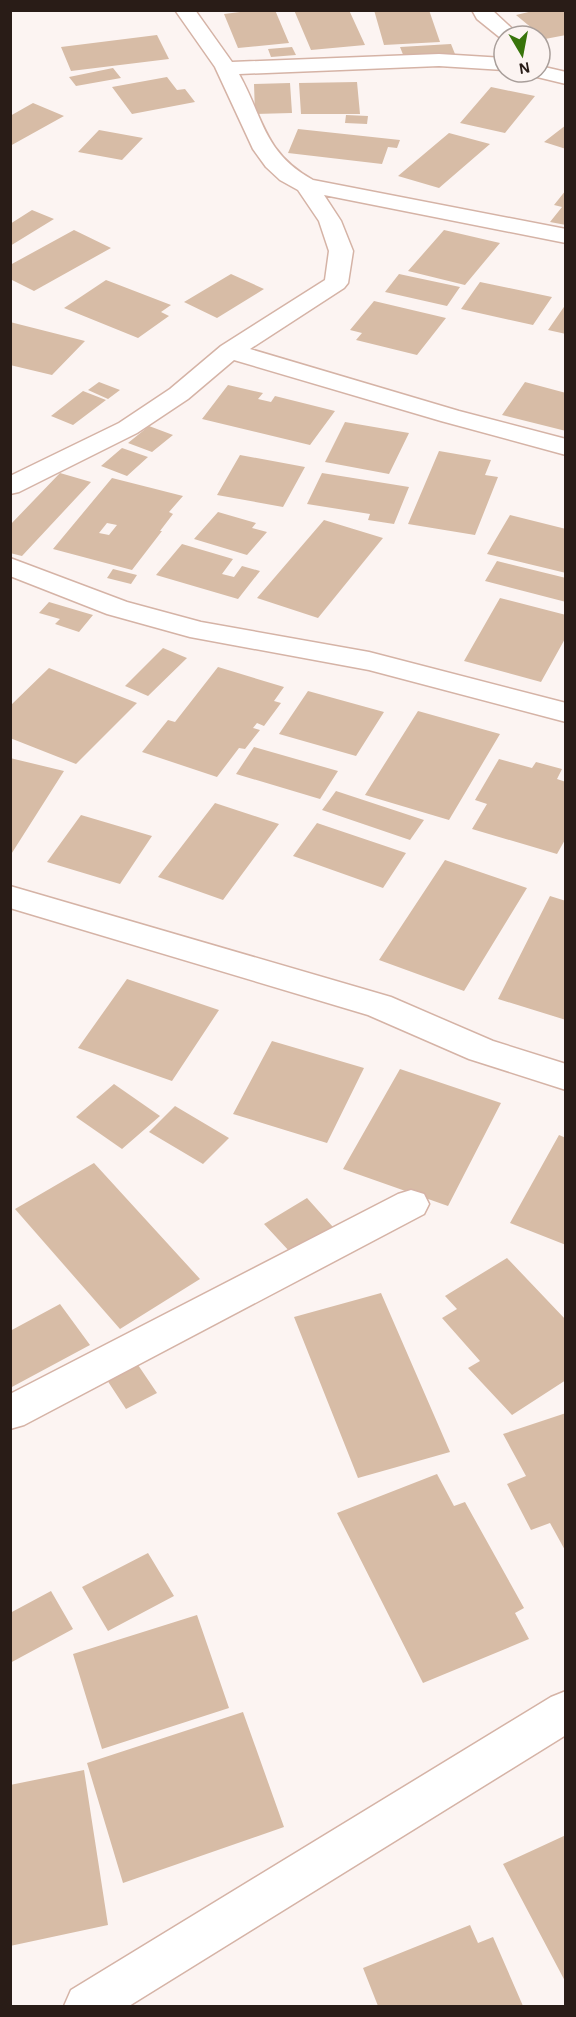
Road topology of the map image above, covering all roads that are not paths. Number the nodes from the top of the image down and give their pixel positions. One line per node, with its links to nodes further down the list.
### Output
1 (185, 10): 5 (street)
2 (482, 10): 3 (street)
3 (495, 24)
4 (492, 62): 5 (street)
5 (226, 68): 6 (street)
6 (306, 185): 7 (street); 8 (street)
7 (566, 236)
8 (230, 351): 9 (street); 10 (street)
9 (566, 447)
10 (10, 486)
11 (10, 566): 12 (street)
12 (566, 712)
13 (10, 897): 14 (street)
14 (566, 1077)
15 (411, 1204): 16 (street)
16 (10, 1413)
17 (566, 1711): 18 (street)
18 (87, 2007)

